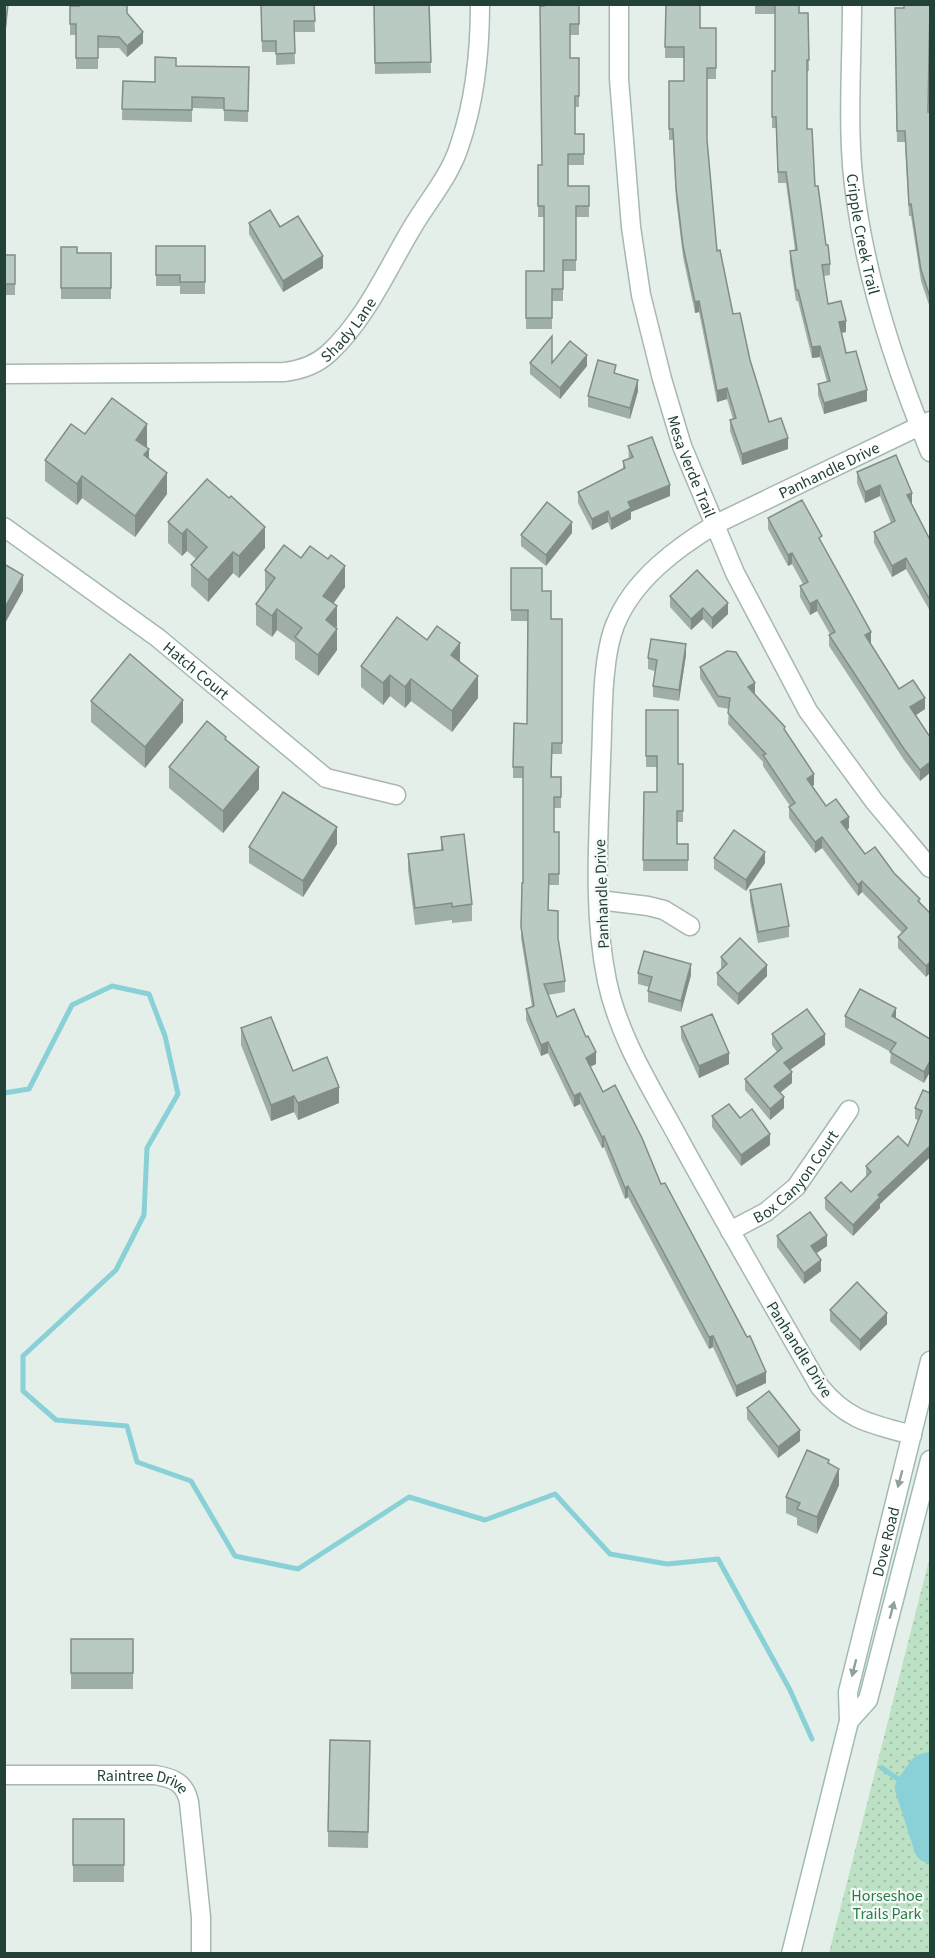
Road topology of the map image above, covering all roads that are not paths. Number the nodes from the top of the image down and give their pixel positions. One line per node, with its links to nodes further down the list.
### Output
1 (480, 4): 4 (street, Shady Lane)
2 (619, 4): 7 (street, Mesa Verde Trail)
3 (852, 4): 5 (street, Cripple Creek Trail)
4 (4, 374)
5 (925, 424): 6 (street, Cripple Creek Trail); 7 (street, Panhandle Drive)
6 (930, 452)
7 (716, 524): 10 (street, Mesa Verde Trail); 11 (street, Panhandle Drive)
8 (4, 527): 9 (street, Hatch Court)
9 (396, 795)
10 (930, 868)
11 (599, 900): 12 (street); 14 (street, Panhandle Drive)
12 (690, 926)
13 (849, 1110): 14 (street, Box Canyon Court)
14 (730, 1231): 17 (street, Panhandle Drive)
15 (930, 1361): 17 (street, Dove Road)
16 (930, 1432): 17 (street)
17 (912, 1435): 18 (street); 20 (street, Dove Road, one-way to 20)
18 (930, 1452)
19 (930, 1460): 20 (street, Dove Road, one-way to 19)
20 (849, 1721): 23 (street, Dove Road)
21 (4, 1775): 22 (street, Raintree Drive)
22 (201, 1953)
23 (791, 1953)

